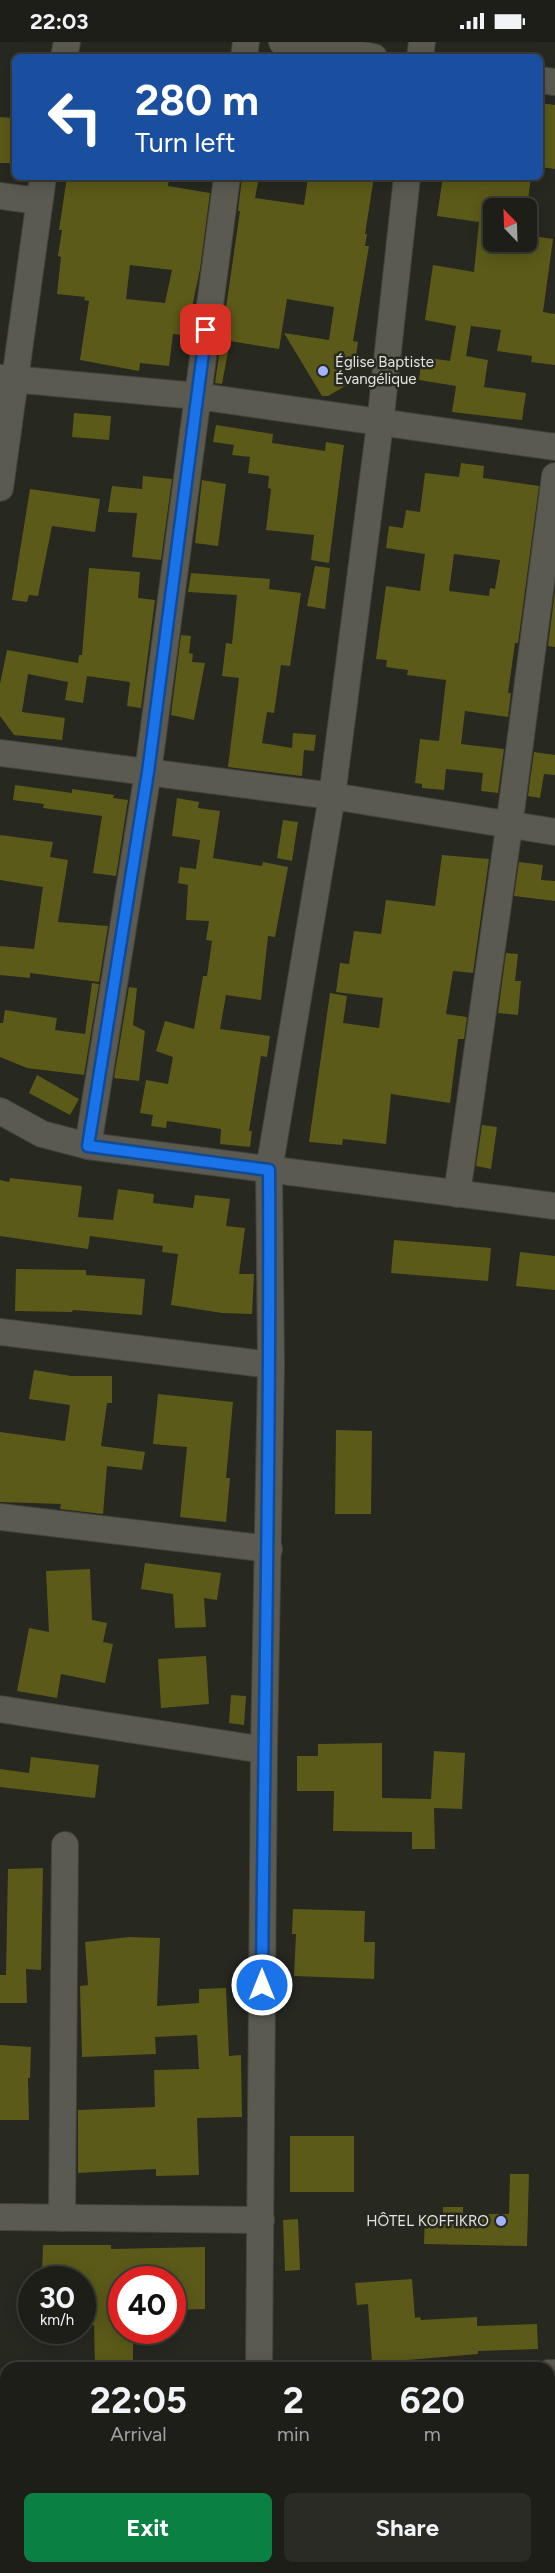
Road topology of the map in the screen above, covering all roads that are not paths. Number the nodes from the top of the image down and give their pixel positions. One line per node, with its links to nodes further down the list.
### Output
1 (282, 42): 2 (street)
2 (356, 54)
3 (227, 180): 8 (street)
4 (407, 180): 9 (street)
5 (40, 189): 6 (street); 7 (street)
6 (0, 196)
7 (7, 379): 8 (street); 12 (street)
8 (197, 396): 9 (street); 14 (street)
9 (380, 424): 10 (street); 15 (street)
10 (555, 447)
11 (555, 476): 16 (street)
12 (0, 488)
13 (0, 753): 14 (street)
14 (148, 772): 15 (street); 21 (street)
15 (332, 796): 16 (street); 22 (street)
16 (509, 826): 17 (street); 23 (street)
17 (555, 832)
18 (0, 1111): 20 (street)
19 (0, 1131): 20 (street)
20 (42, 1134): 21 (street)
21 (88, 1146): 22 (street)
22 (269, 1170): 23 (street); 26 (street)
23 (457, 1194): 24 (street)
24 (555, 1206)
25 (0, 1332): 26 (street)
26 (271, 1365): 28 (street)
27 (0, 1517): 28 (street)
28 (269, 1549): 30 (street)
29 (0, 1709): 30 (street)
30 (264, 1750): 34 (street)
31 (65, 1845): 33 (street)
32 (0, 2217): 33 (street)
33 (62, 2218): 34 (street)
34 (261, 2220): 35 (street)
35 (259, 2362)

